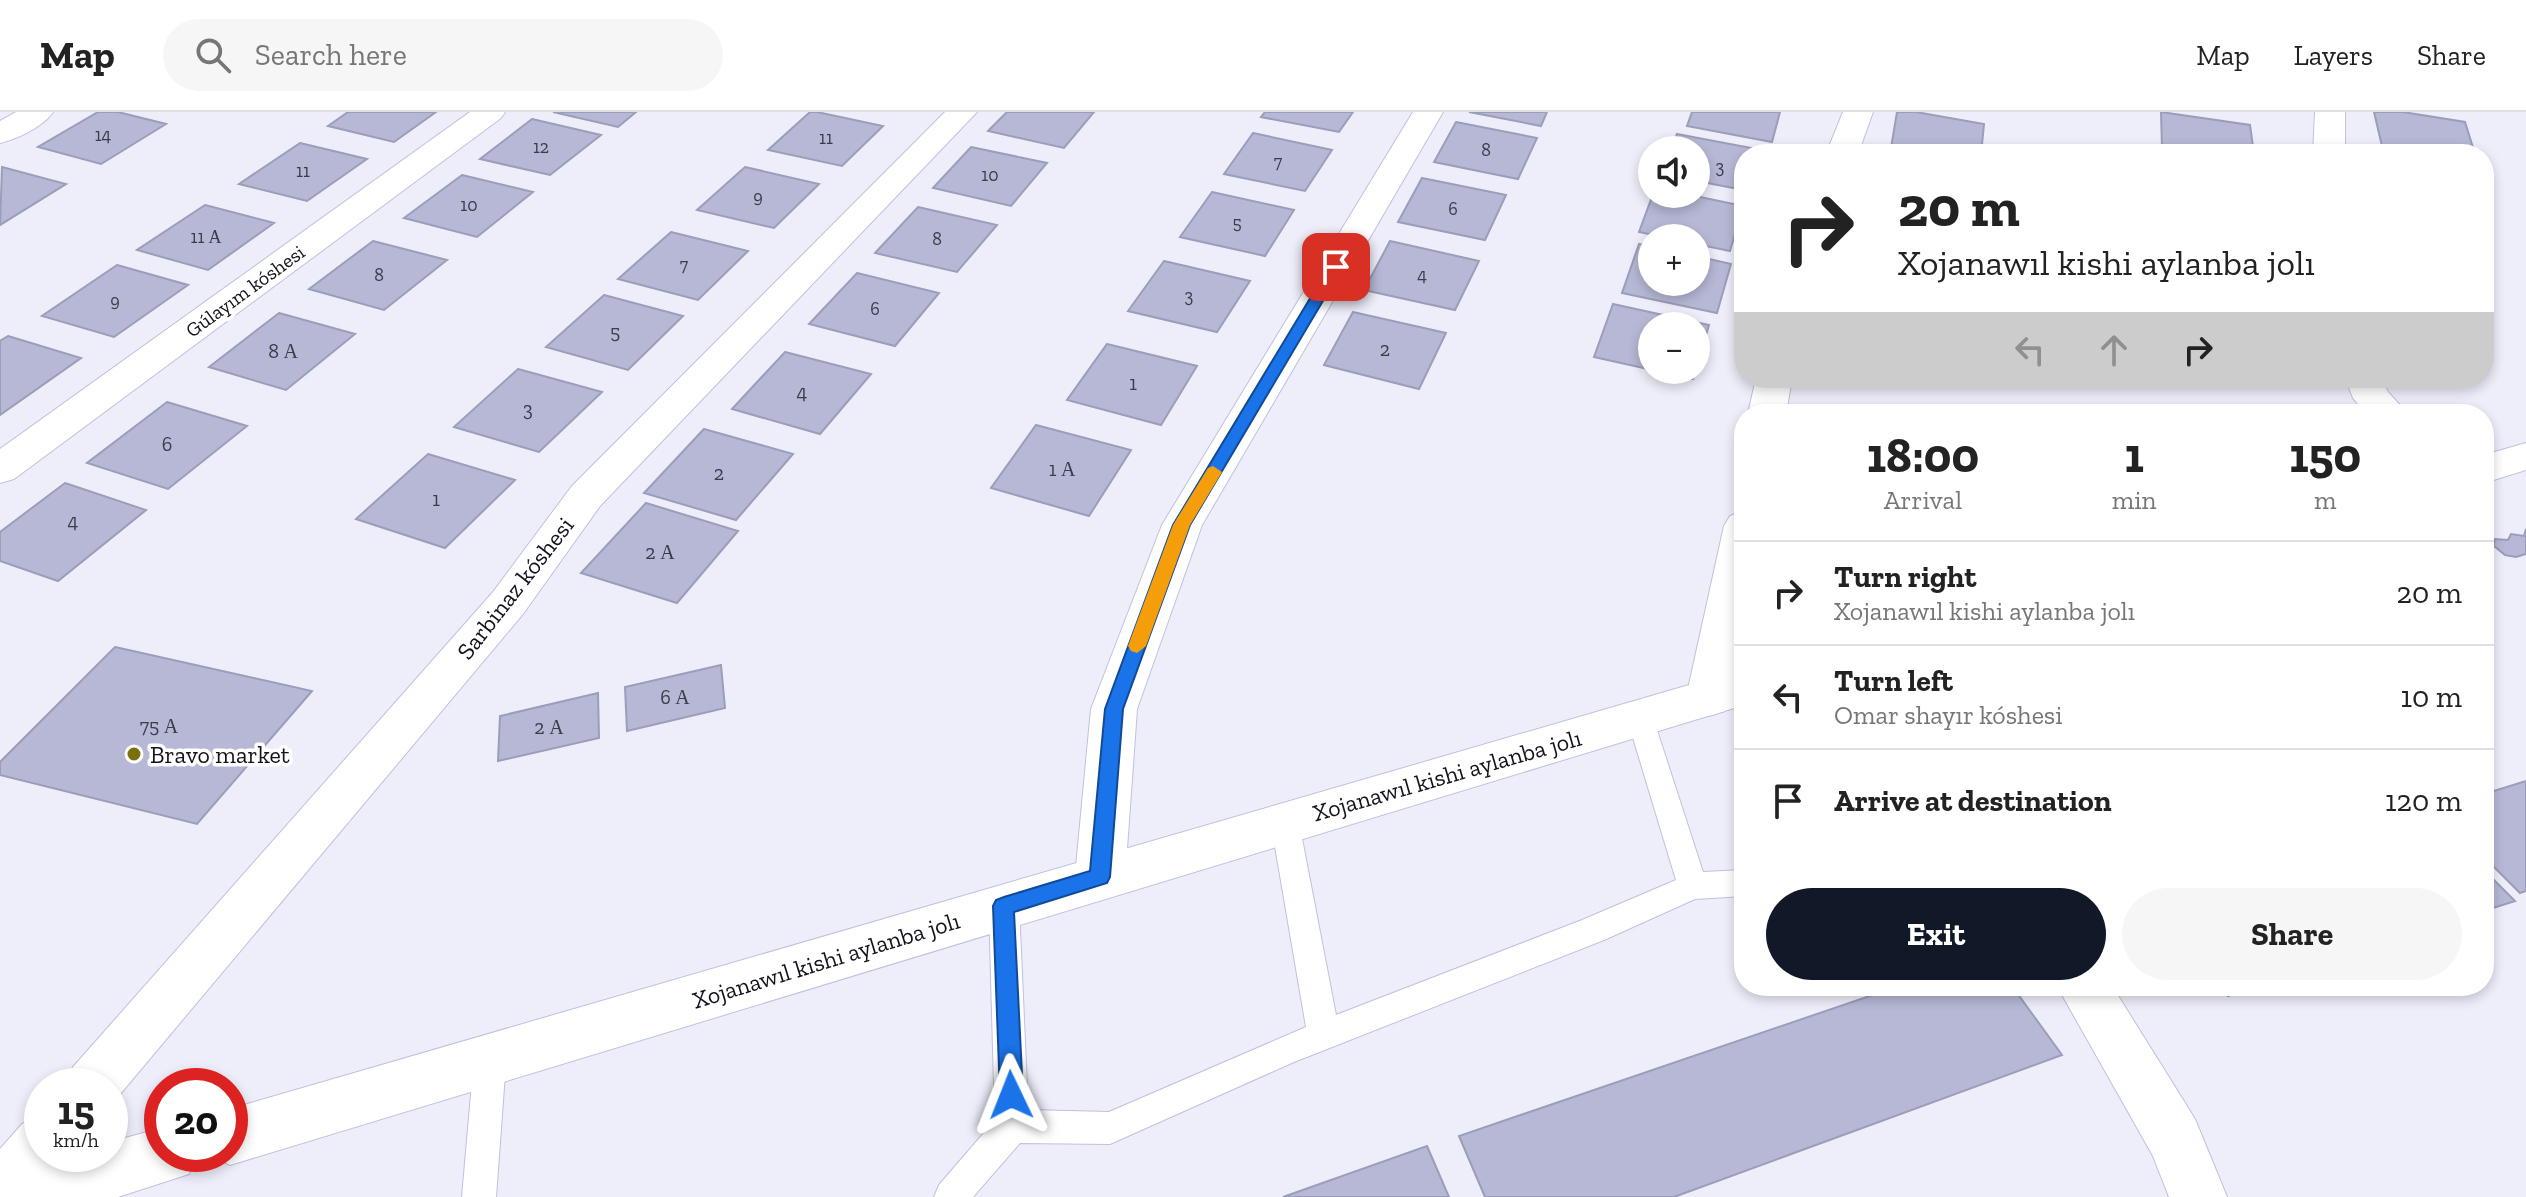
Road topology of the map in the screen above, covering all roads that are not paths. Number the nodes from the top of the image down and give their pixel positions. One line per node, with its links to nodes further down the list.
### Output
1 (38, 112): 7 (street)
2 (490, 112): 12 (street, Gúlayım kóshesi)
3 (962, 112): 24 (street, Sarbinaz kóshesi)
4 (1428, 112): 17 (street)
5 (1858, 112): 8 (street)
6 (2330, 112): 9 (street)
7 (0, 134)
8 (1846, 144)
9 (2329, 144)
10 (2526, 456): 11 (street)
11 (2494, 466)
12 (0, 469)
13 (1734, 618): 14 (street)
14 (1726, 692): 15 (street, Xojanawıl kishi aylanba jolı)
15 (1640, 718): 16 (street, Xojanawıl kishi aylanba jolı); 19 (lane)
16 (1285, 823): 17 (street, Xojanawıl kishi aylanba jolı); 22 (lane)
17 (1100, 877): 20 (street, Xojanawıl kishi aylanba jolı)
18 (1734, 884): 19 (lane)
19 (1693, 886): 22 (lane)
20 (1004, 906): 23 (street, Xojanawıl kishi aylanba jolı); 25 (lane)
21 (2089, 996): 33 (street)
22 (1324, 1036): 25 (lane)
23 (490, 1060): 26 (street, Xojanawıl kishi aylanba jolı); 31 (lane)
24 (108, 1068)
25 (1012, 1126): 32 (lane)
26 (248, 1132)
27 (144, 1161): 30 (street)
28 (24, 1165): 29 (street)
29 (0, 1192)
30 (17, 1197)
31 (479, 1197)
32 (951, 1197)
33 (2198, 1197)

